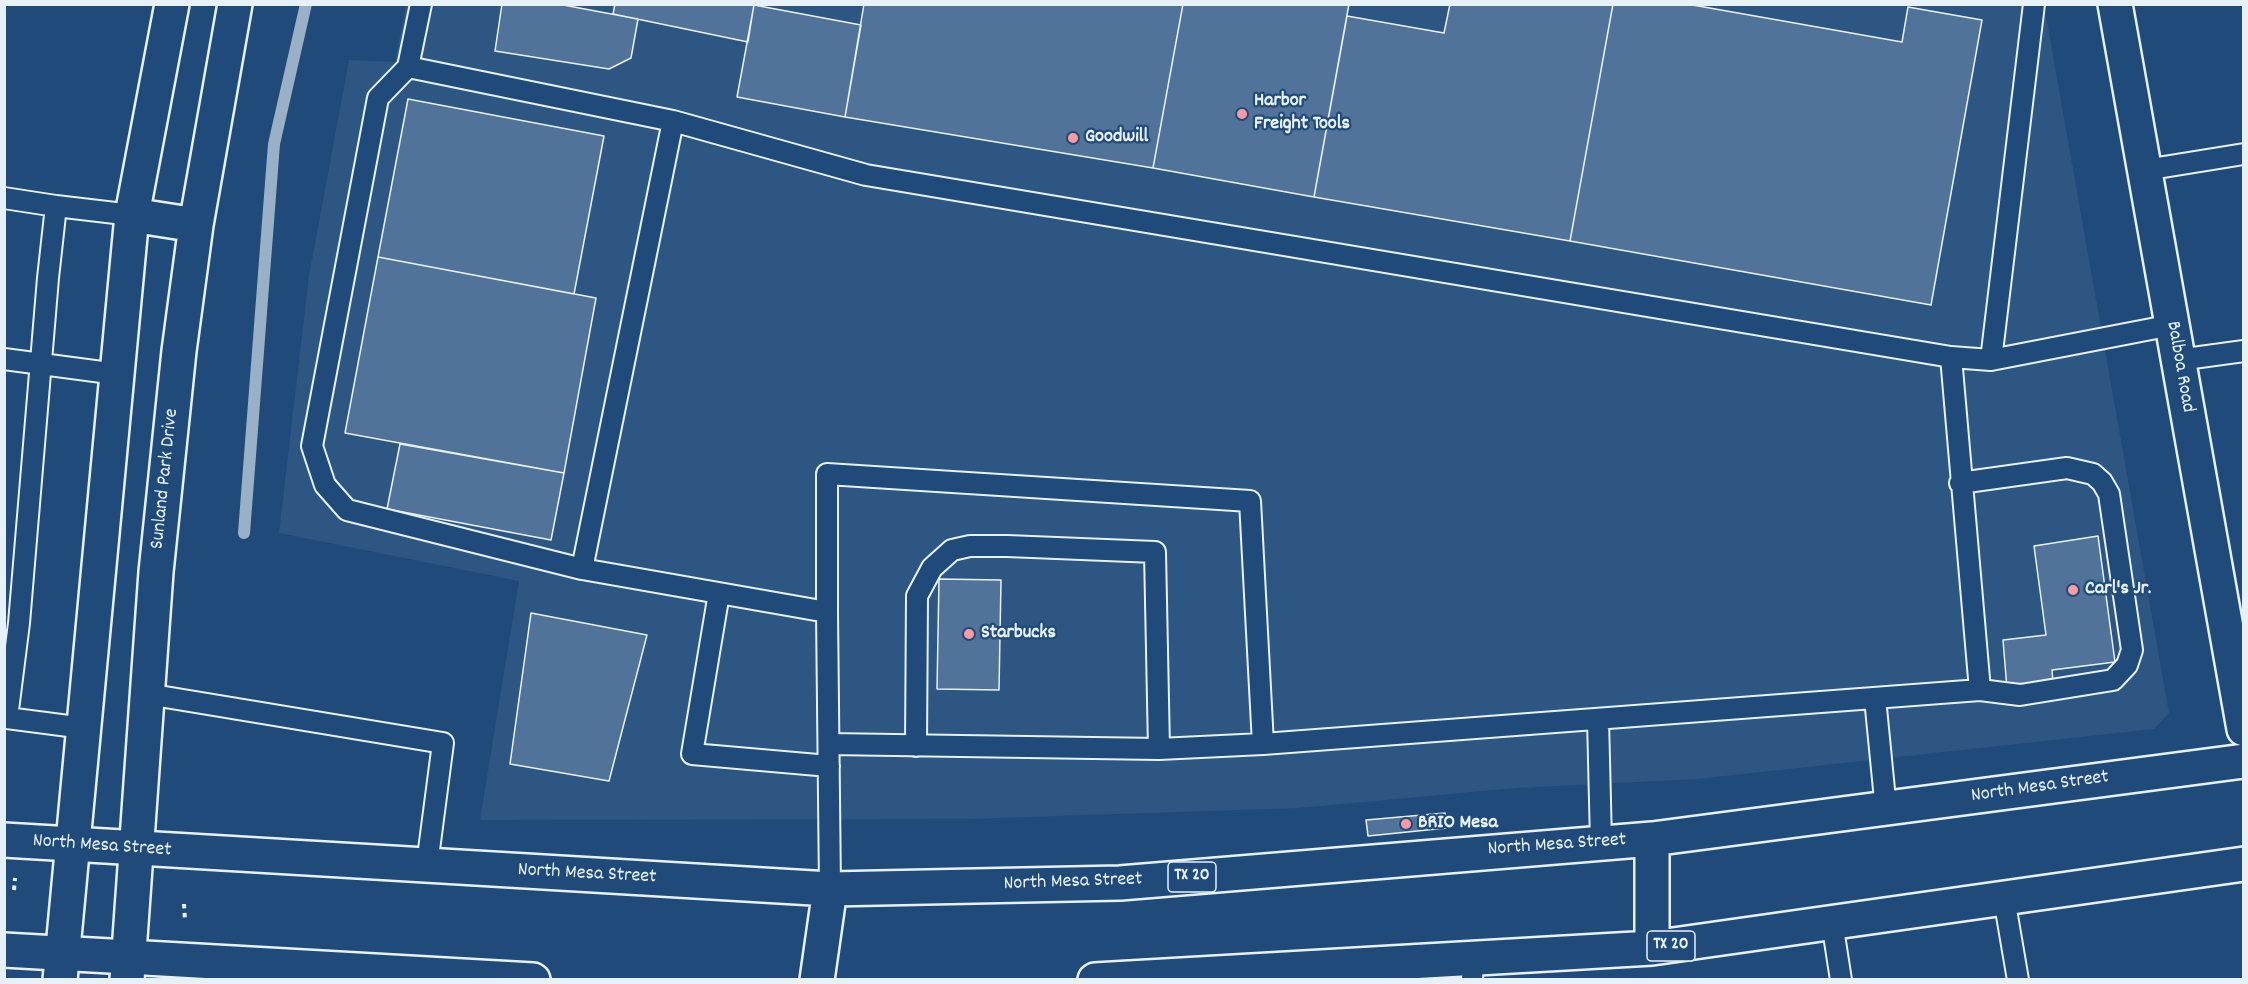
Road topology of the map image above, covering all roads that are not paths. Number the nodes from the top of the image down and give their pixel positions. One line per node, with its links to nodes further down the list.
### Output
1 (171, 4): 12 (main road)
2 (236, 4): 13 (main road, Sunland Park Drive)
3 (421, 4): 6 (lane)
4 (2034, 4): 18 (lane)
5 (2115, 4): 9 (main road, Balboa Road)
6 (408, 67): 7 (lane); 23 (lane)
7 (673, 121): 16 (lane); 23 (lane)
8 (2244, 154): 9 (lane)
9 (2145, 170): 14 (main road, Balboa Road)
10 (4, 198): 11 (lane)
11 (56, 206): 12 (lane); 20 (lane)
12 (132, 215): 13 (main road); 21 (main road)
13 (196, 225): 28 (main road, Sunland Park Drive)
14 (2172, 325): 18 (lane); 19 (main road, Balboa Road)
15 (2244, 351): 19 (lane)
16 (1951, 357): 18 (lane); 22 (lane)
17 (4, 359): 20 (lane)
18 (1991, 360)
19 (2178, 360): 33 (main road, Balboa Road)
20 (41, 365): 21 (lane); 26 (lane)
21 (117, 374): 32 (main road)
22 (1960, 483): 27 (lane); 27 (lane)
23 (582, 569): 24 (lane)
24 (719, 593): 25 (lane); 39 (lane)
25 (827, 612): 34 (lane); 35 (lane)
26 (12, 622): 30 (lane)
27 (1980, 690): 29 (lane)
28 (147, 694): 45 (main road, Sunland Park Drive); 47 (lane)
29 (1875, 698): 31 (lane); 40 (lane)
30 (6, 718): 32 (lane)
31 (1598, 719): 35 (lane); 43 (lane)
32 (84, 728): 44 (main road)
33 (2244, 729)
34 (829, 744): 36 (lane); 39 (lane)
35 (1263, 744): 37 (lane)
36 (916, 746): 37 (lane); 37 (lane)
37 (1159, 749)
38 (2244, 761): 40 (main road, North Mesa Street / TX 20)
39 (829, 766): 48 (lane)
40 (1886, 810): 41 (main road, North Mesa Street / TX 20)
41 (1652, 839): 43 (main road, North Mesa Street / TX 20); 51 (main road)
42 (4, 840): 44 (main road, North Mesa Street / TX 20)
43 (1601, 842): 48 (main road, North Mesa Street / TX 20)
44 (74, 845): 45 (main road, North Mesa Street / TX 20); 53 (main road)
45 (136, 849): 47 (main road, North Mesa Street / TX 20); 54 (main road, Sunland Park Drive)
46 (2244, 864): 49 (main road, TX 20)
47 (427, 865): 48 (main road, North Mesa Street / TX 20)
48 (830, 889): 57 (main road)
49 (2004, 898): 50 (main road, TX 20); 60 (lane)
50 (1832, 922): 51 (main road, TX 20); 59 (lane)
51 (1652, 948): 55 (main road, TX 20)
52 (4, 950): 53 (main road)
53 (62, 967): 54 (main road)
54 (128, 968): 56 (main road)
55 (1472, 969): 58 (main road, TX 20)
56 (533, 980)
57 (817, 980)
58 (1095, 980)
59 (1841, 980)
60 (2018, 980)

